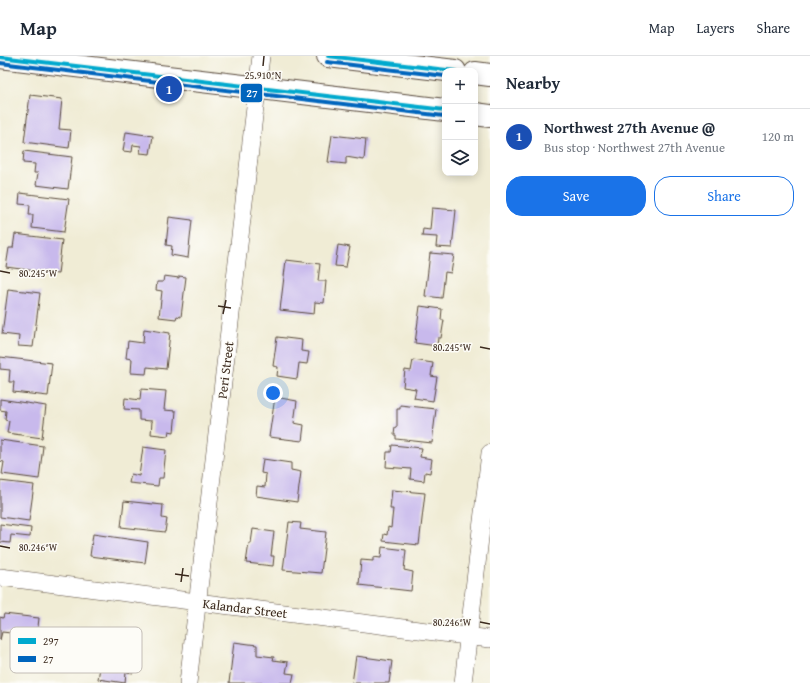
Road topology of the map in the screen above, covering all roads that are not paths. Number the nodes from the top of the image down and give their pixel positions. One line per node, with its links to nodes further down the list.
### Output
1 (261, 56): 7 (street, Peri Street)
2 (328, 56): 4 (main road)
3 (0, 57): 7 (main road)
4 (442, 69)
5 (478, 73): 6 (main road)
6 (490, 75)
7 (258, 87): 8 (main road); 13 (street, Peri Street)
8 (442, 110)
9 (478, 114): 10 (main road)
10 (490, 116)
11 (490, 453): 14 (street)
12 (0, 577): 13 (street, Kalandar Street)
13 (197, 601): 14 (street, Kalandar Street); 16 (street, Peri Street)
14 (468, 637): 15 (street, Kalandar Street); 17 (street)
15 (490, 639)
16 (188, 683)
17 (463, 683)

